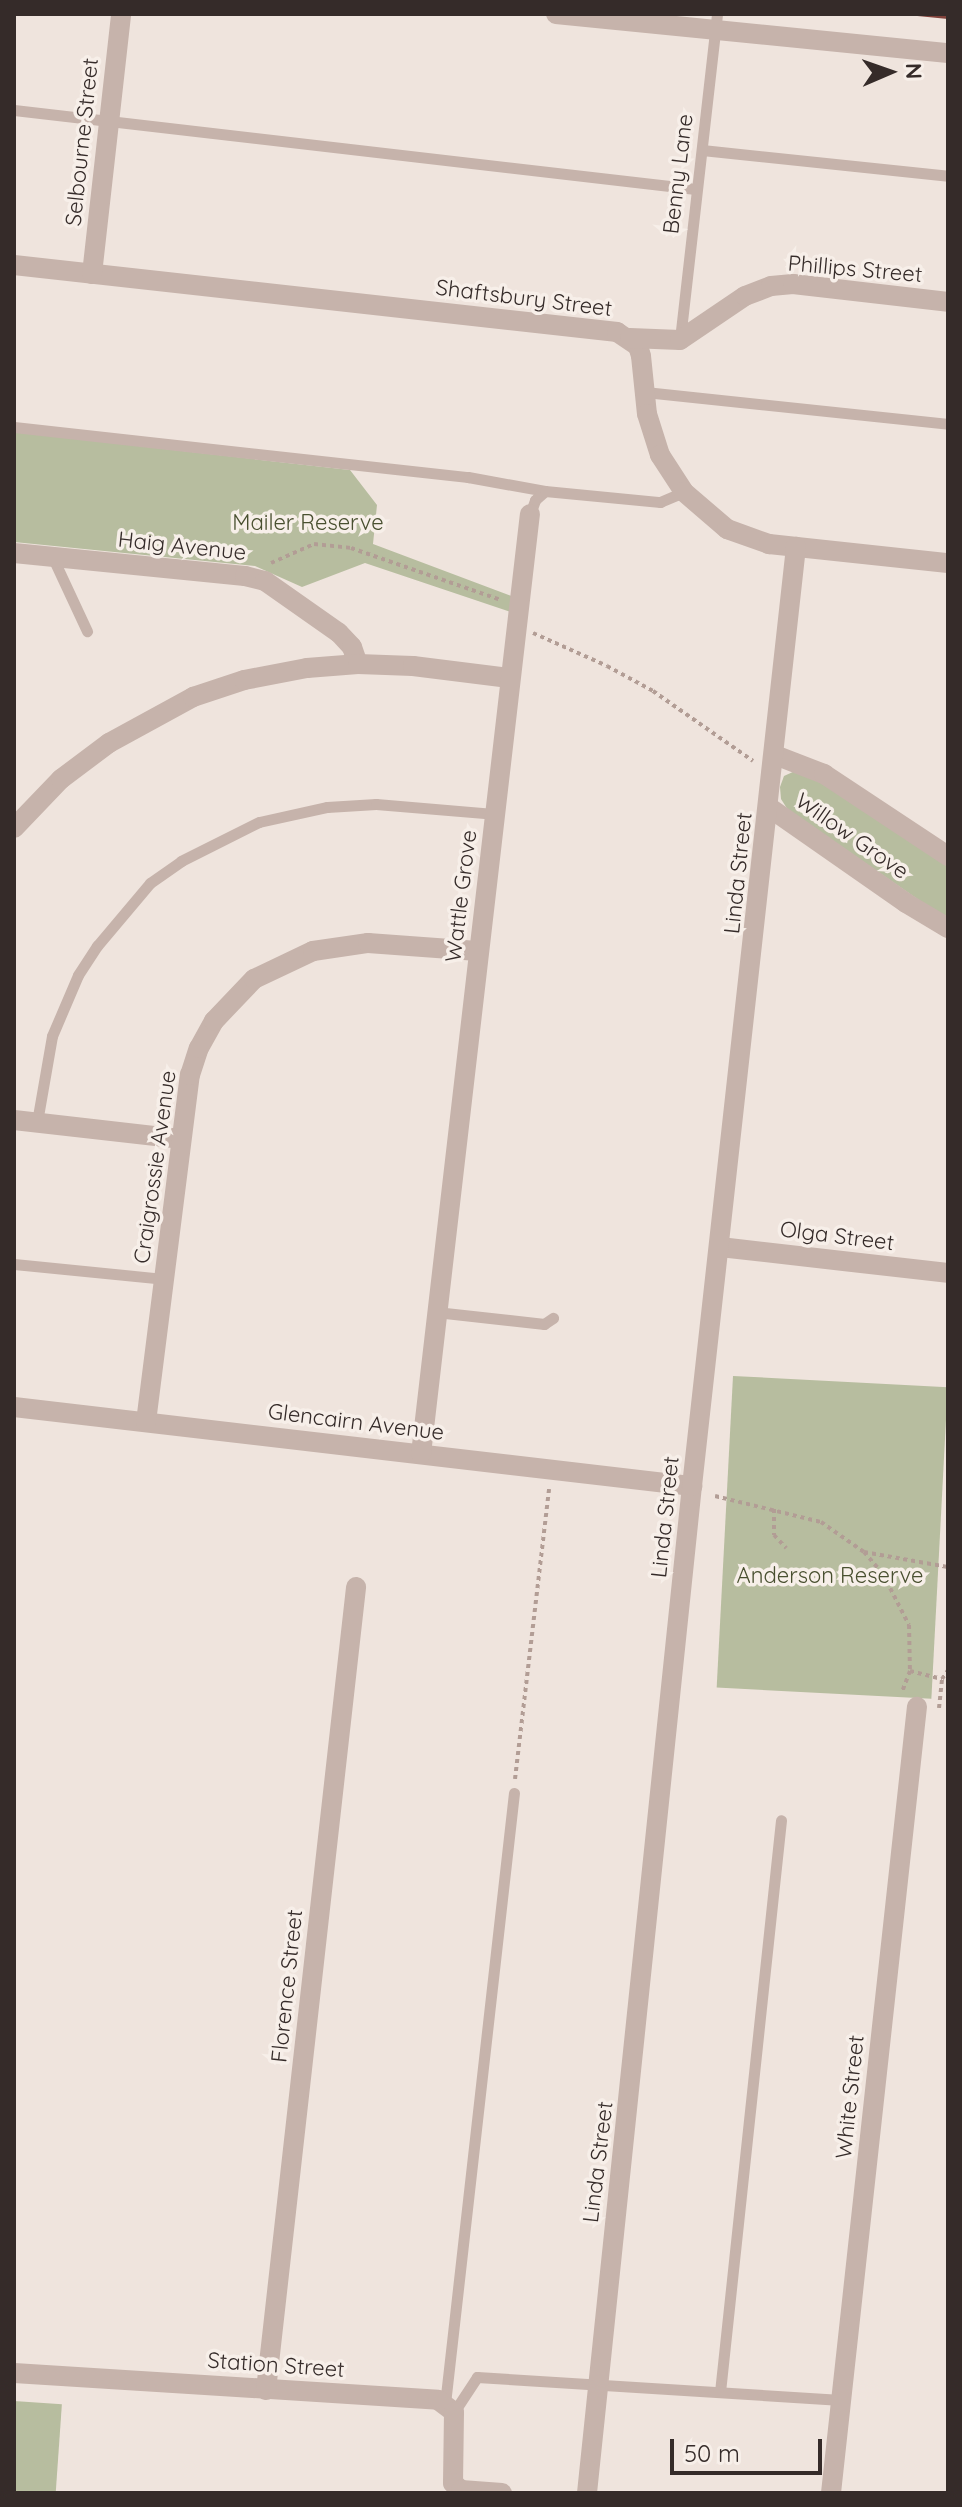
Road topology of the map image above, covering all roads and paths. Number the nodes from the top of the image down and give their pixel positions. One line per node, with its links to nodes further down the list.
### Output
1 (121, 14): 6 (street, Selbourne Street)
2 (556, 14): 3 (street)
3 (716, 23): 4 (street); 7 (lane, Benny Lane)
4 (948, 53)
5 (14, 110): 6 (lane)
6 (108, 121): 9 (lane); 11 (street, Selbourne Street)
7 (702, 150): 8 (lane); 9 (lane, Benny Lane)
8 (948, 176)
9 (695, 189): 14 (lane, Benny Lane)
10 (14, 265): 11 (street, Shaftsbury Street)
11 (92, 274): 13 (street, Shaftsbury Street)
12 (948, 302): 14 (street, Phillips Street)
13 (630, 338): 14 (street); 15 (street, Shaftsbury Street)
14 (680, 340)
15 (645, 392): 16 (lane); 19 (street, Shaftsbury Street)
16 (948, 424)
17 (14, 427): 18 (lane)
18 (545, 491): 19 (lane); 20 (lane, Wattle Grove)
19 (684, 492): 21 (street, Shaftsbury Street)
20 (530, 514): 25 (street, Wattle Grove)
21 (796, 547): 24 (street, Shaftsbury Street); 29 (street, Linda Street)
22 (14, 553): 23 (street, Haig Avenue)
23 (52, 556): 26 (lane); 27 (street, Haig Avenue)
24 (948, 563)
25 (516, 626): 28 (street, Wattle Grove); 29 (path)
26 (87, 631)
27 (358, 664): 28 (street); 32 (street)
28 (509, 678): 31 (street, Wattle Grove)
29 (775, 761): 30 (street, Linda Street); 33 (street, Willow Grove)
30 (770, 808): 34 (street, Willow Grove); 39 (street, Linda Street)
31 (494, 814): 35 (street, Wattle Grove); 37 (lane)
32 (14, 828)
33 (948, 856)
34 (948, 928)
35 (478, 951): 38 (street, Craigrossie Avenue); 43 (street, Wattle Grove)
36 (14, 1120): 37 (street)
37 (37, 1122): 38 (street)
38 (180, 1139): 42 (street, Craigrossie Avenue)
39 (720, 1247): 41 (street, Olga Street); 49 (street, Linda Street)
40 (14, 1264): 42 (lane)
41 (948, 1273)
42 (163, 1279): 46 (street, Craigrossie Avenue)
43 (436, 1312): 44 (lane); 47 (street, Wattle Grove)
44 (553, 1318)
45 (14, 1407): 46 (street, Glencairn Avenue)
46 (146, 1422): 47 (street, Glencairn Avenue)
47 (421, 1454): 48 (street, Glencairn Avenue)
48 (551, 1469): 49 (street, Glencairn Avenue); 59 (path)
49 (692, 1486): 62 (street, Linda Street)
50 (715, 1496): 51 (path)
51 (774, 1509): 52 (path); 53 (path)
52 (786, 1548)
53 (864, 1552): 54 (path); 57 (path)
54 (948, 1567)
55 (356, 1587): 63 (street, Florence Street)
56 (948, 1670): 57 (path)
57 (910, 1671): 58 (path)
58 (909, 1701): 65 (street, White Street)
59 (514, 1793): 66 (lane)
60 (781, 1820): 64 (lane)
61 (14, 2373): 63 (street, Station Street)
62 (597, 2385): 64 (lane); 66 (lane); 68 (street, Linda Street)
63 (266, 2390): 66 (street, Station Street)
64 (720, 2392): 65 (lane)
65 (841, 2400): 69 (street, White Street)
66 (449, 2408): 67 (street)
67 (502, 2493)
68 (587, 2493)
69 (831, 2493)

